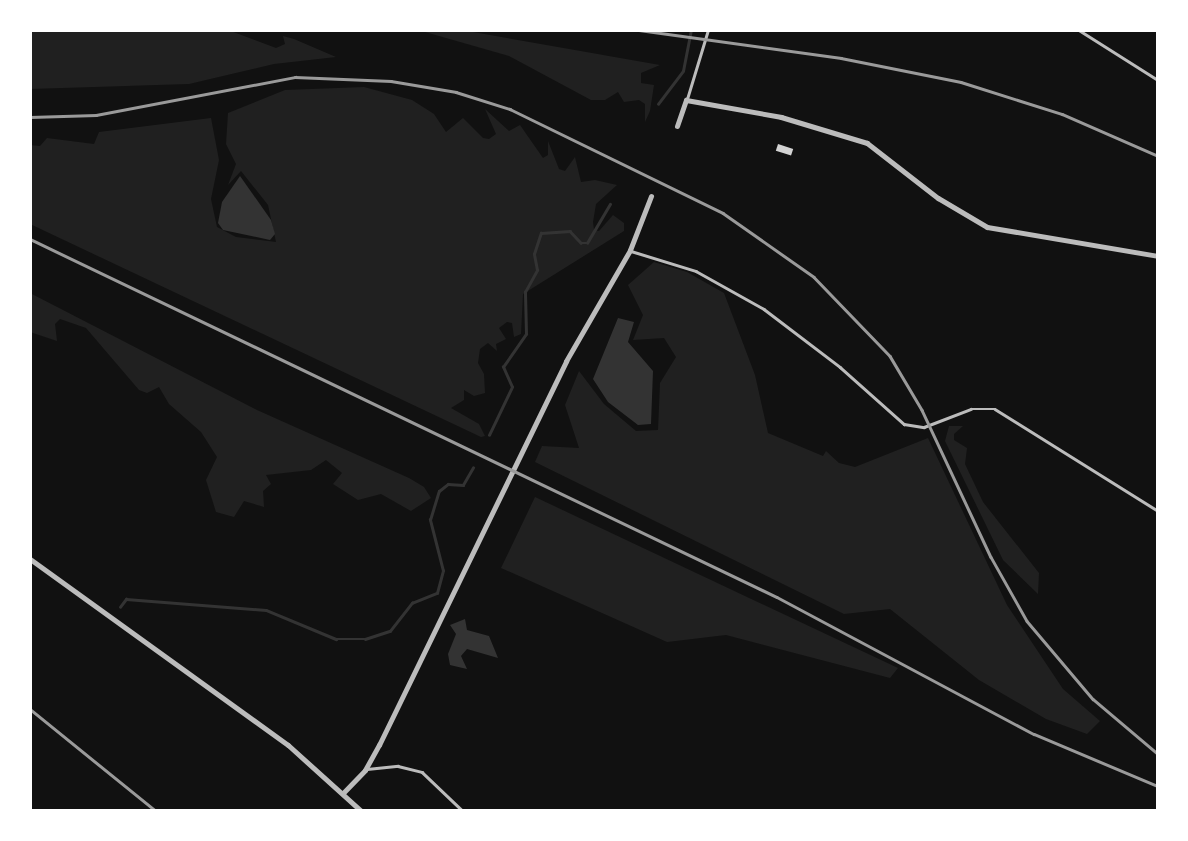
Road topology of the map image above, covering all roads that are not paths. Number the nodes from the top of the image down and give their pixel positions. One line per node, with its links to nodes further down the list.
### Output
1 (708, 30): 4 (lane)
2 (1079, 30): 3 (lane)
3 (1158, 80)
4 (686, 100): 5 (street); 8 (street)
5 (677, 126)
6 (651, 196): 7 (street)
7 (630, 250): 9 (lane); 11 (street)
8 (1158, 256)
9 (1158, 512)
10 (30, 558): 12 (street)
11 (365, 770): 12 (street); 14 (lane)
12 (344, 793): 13 (street)
13 (361, 811)
14 (463, 811)

